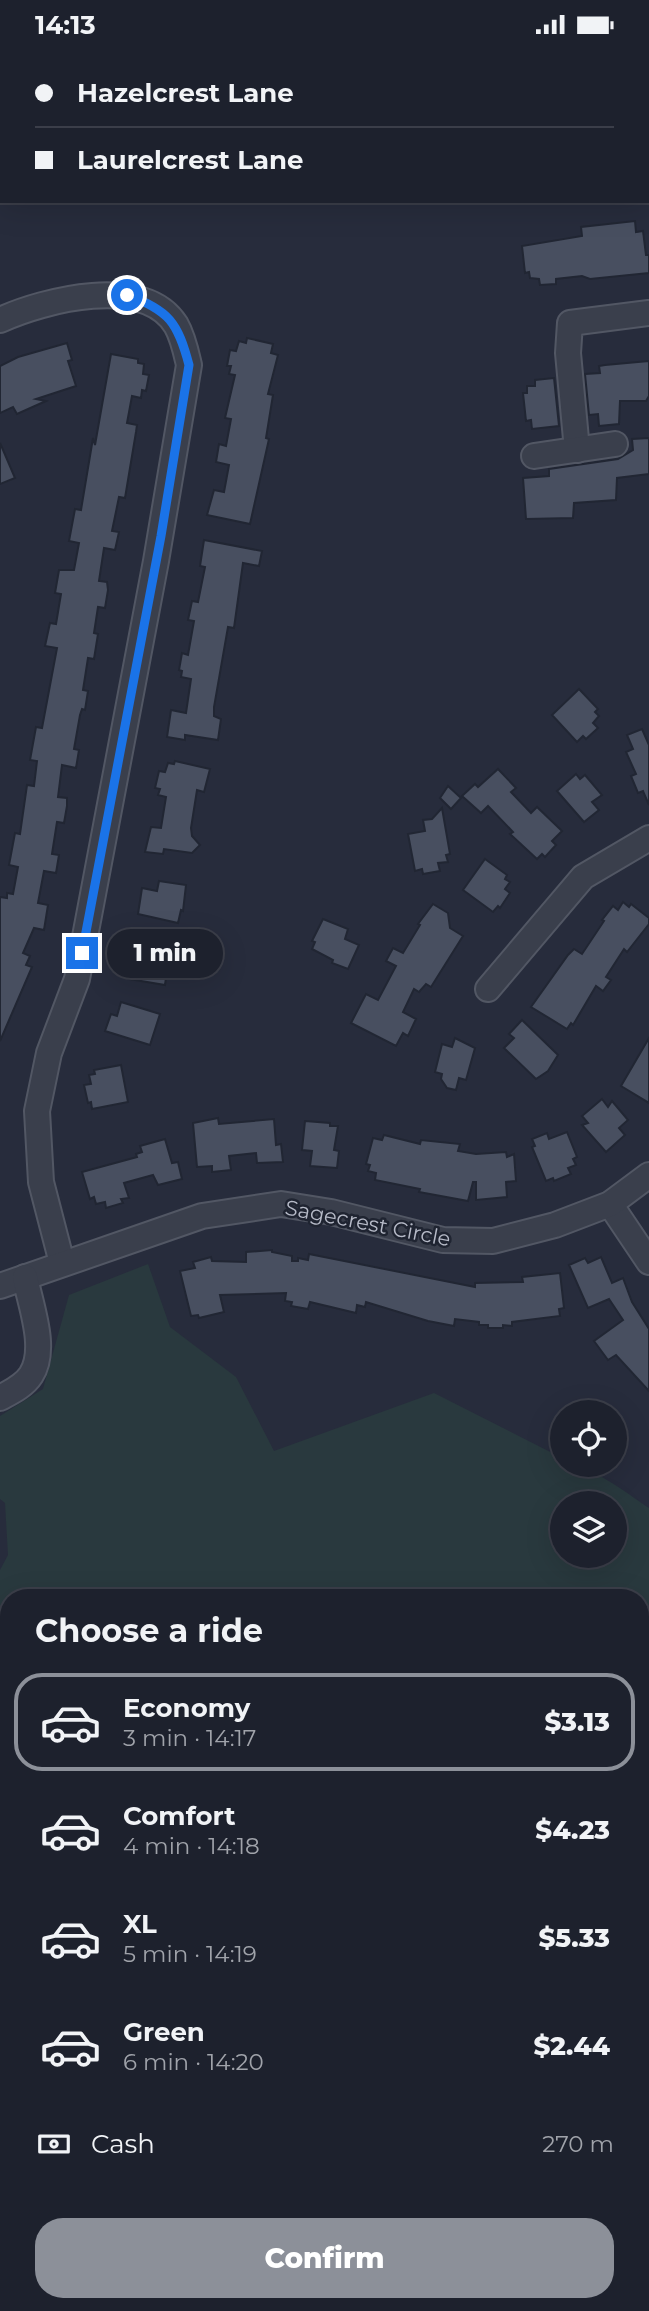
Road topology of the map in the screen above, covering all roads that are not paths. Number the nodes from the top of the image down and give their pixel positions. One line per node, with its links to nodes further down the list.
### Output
1 (649, 313): 4 (street)
2 (0, 320): 11 (street)
3 (615, 444): 4 (street)
4 (577, 450): 5 (street)
5 (534, 456)
6 (649, 838): 7 (street)
7 (488, 989)
8 (649, 1175): 9 (street, Sagecrest Circle)
9 (610, 1204): 10 (street); 11 (street, Sagecrest Circle)
10 (649, 1262)
11 (62, 1263): 12 (street, Sagecrest Circle)
12 (25, 1277): 13 (street, Sagecrest Circle); 14 (street)
13 (0, 1286)
14 (0, 1398)

